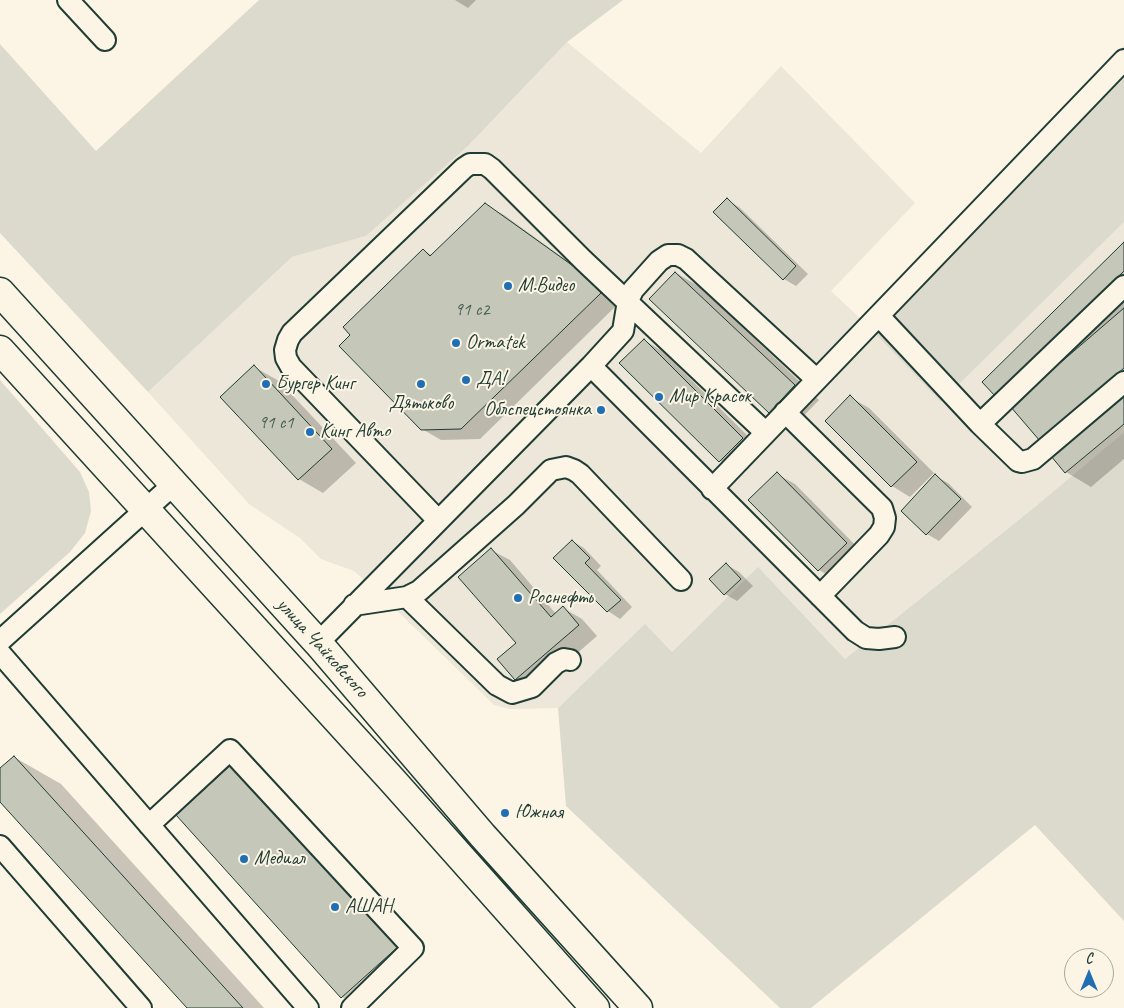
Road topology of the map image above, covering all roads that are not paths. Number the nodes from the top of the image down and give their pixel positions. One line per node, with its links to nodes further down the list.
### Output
1 (68, 0): 2 (street)
2 (104, 40)
3 (1124, 60): 7 (street)
4 (1124, 286): 13 (street)
5 (0, 292): 15 (highway, улица Чайковского)
6 (628, 301): 9 (street); 10 (street); 14 (street); 18 (street)
7 (879, 316): 10 (street); 13 (street)
8 (0, 350): 17 (highway, улица Чайковского)
9 (591, 366): 16 (street); 22 (street)
10 (816, 379): 12 (street)
11 (1124, 382): 13 (street)
12 (785, 412): 14 (street); 20 (street)
13 (980, 424)
14 (765, 432): 16 (street)
15 (174, 484): 17 (street); 25 (highway, улица Чайковского)
16 (712, 489): 20 (street)
17 (145, 509): 24 (street); 33 (highway, улица Чайковского)
18 (434, 516)
19 (681, 580): 21 (street)
20 (820, 596): 23 (street)
21 (407, 597): 22 (street); 27 (street)
22 (354, 605): 25 (street)
23 (895, 637)
24 (0, 642)
25 (318, 642): 34 (highway, улица Чайковского)
26 (0, 653): 28 (street)
27 (570, 660)
28 (150, 825): 31 (street); 32 (street)
29 (0, 846): 30 (street)
30 (141, 1008)
31 (308, 1008)
32 (352, 1008)
33 (595, 1008)
34 (638, 1008)

